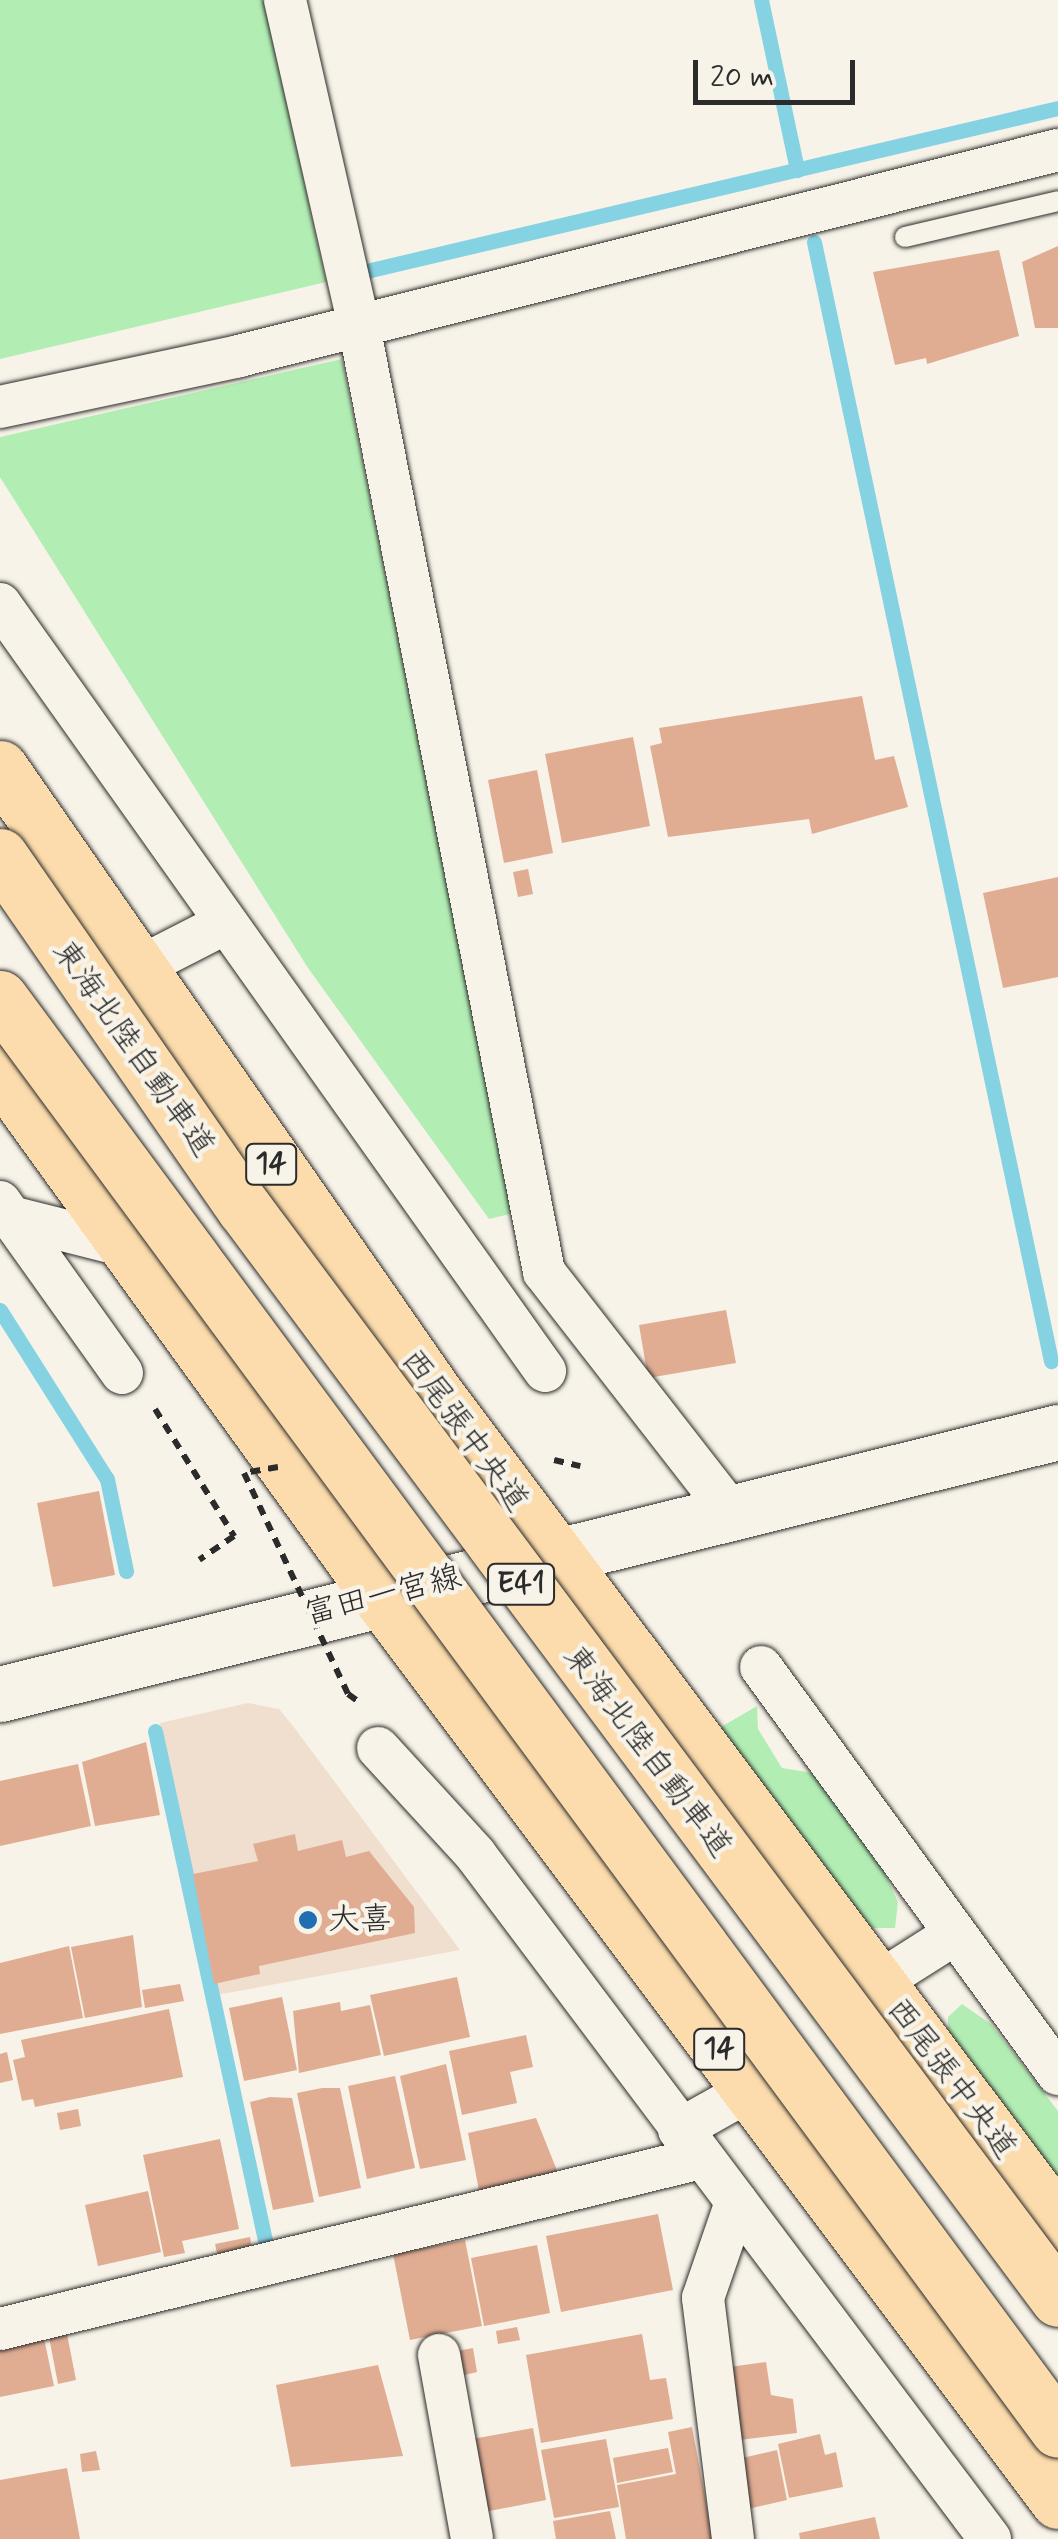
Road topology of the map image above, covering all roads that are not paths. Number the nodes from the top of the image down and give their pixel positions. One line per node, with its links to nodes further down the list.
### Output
1 (284, 0): 5 (street)
2 (1058, 150): 5 (street)
3 (1058, 201): 4 (lane)
4 (905, 237)
5 (358, 326): 6 (street); 16 (street)
6 (0, 406)
7 (0, 604): 10 (street)
8 (0, 768): 11 (main road, 西尾張中央道 / 14)
9 (0, 856): 34 (main road, 東海北陸自動車道 / E41, bridge)
10 (222, 925): 11 (street); 17 (street)
11 (136, 969): 22 (main road, 西尾張中央道 / 14)
12 (0, 998): 37 (main road, E41, bridge)
13 (0, 1071): 15 (main road, 14)
14 (6, 1210): 15 (street); 19 (street)
15 (122, 1245): 23 (main road, 14)
16 (544, 1272): 17 (street); 21 (street)
17 (488, 1292): 18 (street)
18 (545, 1371)
19 (122, 1373)
20 (1058, 1432): 21 (main road, 富田一宮線)
21 (728, 1508): 22 (main road, 富田一宮線)
22 (553, 1552): 23 (main road, 富田一宮線); 28 (main road, 西尾張中央道 / 14)
23 (380, 1597): 25 (main road, 富田一宮線); 30 (main road, 14)
24 (760, 1667): 27 (street)
25 (0, 1694)
26 (378, 1748): 31 (street)
27 (953, 1935): 28 (street); 29 (street)
28 (879, 1982): 33 (main road, 西尾張中央道 / 14)
29 (1058, 2074)
30 (750, 2090): 31 (street); 38 (main road, 14)
31 (690, 2144): 32 (street); 35 (street)
32 (736, 2202): 40 (street); 41 (street)
33 (1058, 2223)
34 (1058, 2300)
35 (0, 2329)
36 (439, 2355): 39 (street)
37 (1058, 2430)
38 (1058, 2502)
39 (472, 2539)
40 (733, 2539)
41 (990, 2539)

